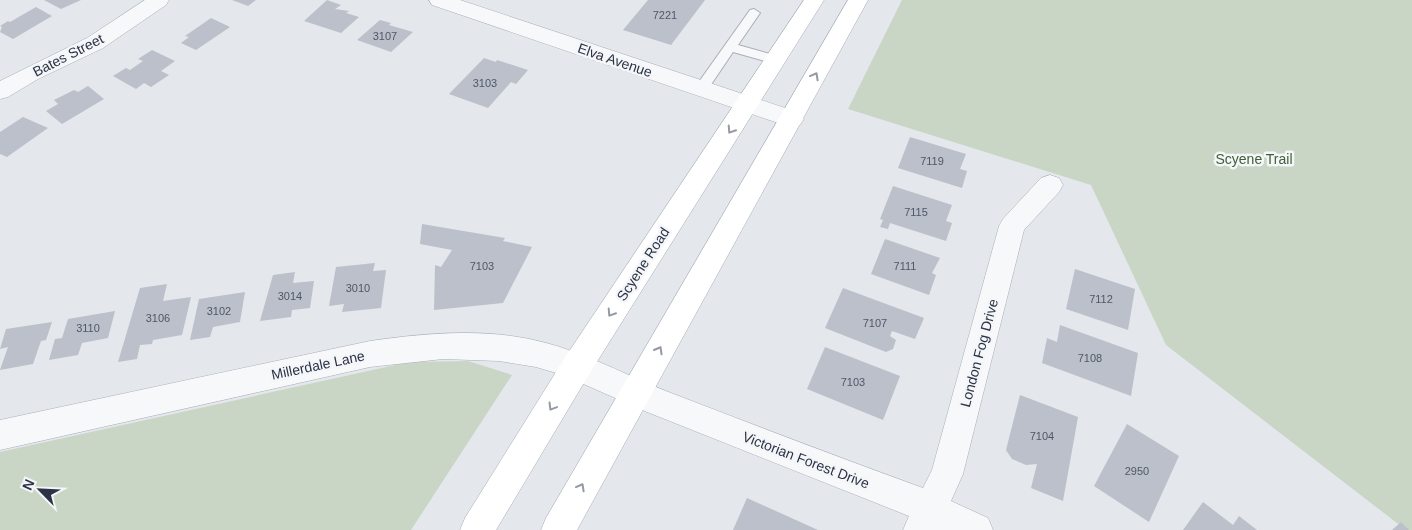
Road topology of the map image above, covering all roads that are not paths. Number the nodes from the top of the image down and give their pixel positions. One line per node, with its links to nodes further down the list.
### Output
1 (159, 0): 9 (street, Bates Street)
2 (439, 0): 8 (street, Elva Avenue)
3 (814, 0): 7 (main road, Scyene Road)
4 (858, 0): 11 (main road, one-way to 4)
5 (754, 13): 6 (lane)
6 (731, 47): 7 (lane); 8 (lane)
7 (776, 60): 10 (main road, Scyene Road)
8 (701, 89): 10 (street, Elva Avenue)
9 (0, 91)
10 (747, 105): 11 (street, Elva Avenue); 13 (main road, Scyene Road, one-way to 13)
11 (792, 119): 14 (main road, one-way to 11)
12 (1050, 185): 16 (street, London Fog Drive)
13 (577, 366): 14 (street, Millerdale Lane); 15 (street, Millerdale Lane); 17 (main road, Scyene Road, one-way to 17)
14 (634, 392): 16 (street, Victorian Forest Drive); 18 (main road, one-way to 14)
15 (0, 435)
16 (925, 519): 19 (street, Victorian Forest Drive)
17 (477, 530)
18 (558, 530)
19 (976, 530)

